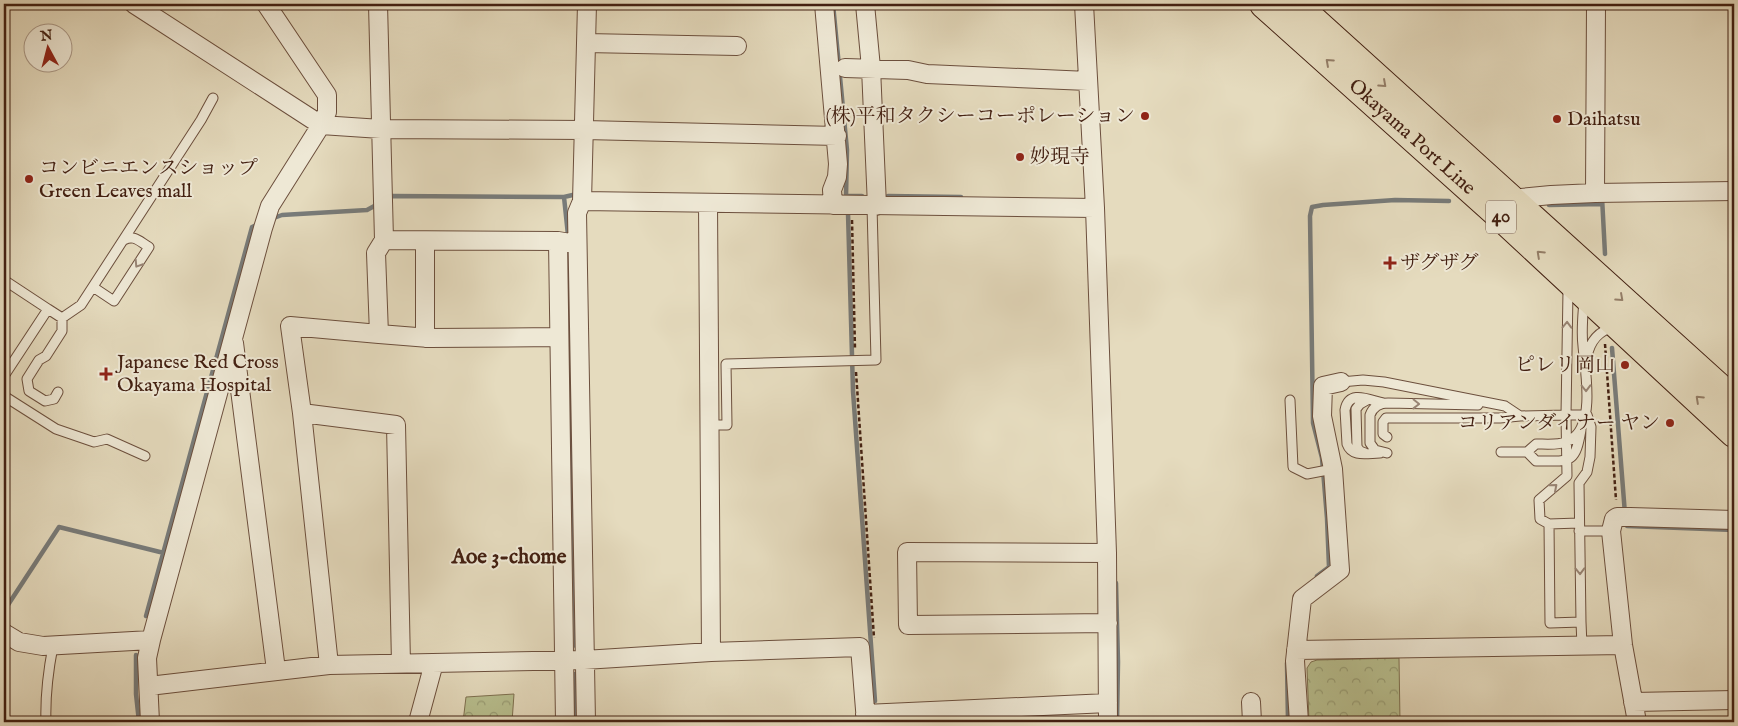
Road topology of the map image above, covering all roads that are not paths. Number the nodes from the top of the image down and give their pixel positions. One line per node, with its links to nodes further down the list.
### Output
1 (134, 4): 18 (street)
2 (266, 4): 11 (street)
3 (378, 4): 19 (street)
4 (587, 4): 12 (street)
5 (824, 4): 21 (street)
6 (865, 4): 15 (street)
7 (1084, 4): 16 (street)
8 (1264, 4): 27 (main road, Okayama Port Line / 40, one-way to 8)
9 (1295, 4): 27 (main road, Okayama Port Line / 40, one-way to 27)
10 (1596, 4): 23 (street)
11 (280, 12): 18 (street)
12 (586, 43): 13 (street); 20 (street)
13 (737, 46)
14 (844, 68): 15 (street)
15 (872, 68): 16 (street); 28 (street)
16 (1088, 81): 29 (street)
17 (213, 98): 30 (lane)
18 (321, 125): 19 (street); 42 (street)
19 (381, 129): 20 (street); 31 (street)
20 (585, 130): 21 (street); 24 (street)
21 (837, 136): 26 (street)
22 (1734, 191): 23 (street)
23 (1595, 193): 27 (street)
24 (582, 201): 25 (street); 34 (street)
25 (708, 203): 26 (street); 58 (street)
26 (833, 205): 28 (street)
27 (1503, 205): 36 (main road, Okayama Port Line / 40)
28 (874, 206): 29 (street); 58 (lane)
29 (1095, 208): 72 (street)
30 (124, 240): 37 (lane); 37 (lane, one-way to 37)
31 (384, 240): 32 (street); 41 (street)
32 (425, 241): 33 (street); 44 (street)
33 (558, 241): 34 (street); 43 (street)
34 (578, 244): 83 (street)
35 (4, 280): 38 (lane)
36 (1582, 282): 40 (main road, Okayama Port Line / 40); 45 (lane); 51 (main road, Okayama Port Line / 40, one-way to 51); 56 (lane, one-way to 36)
37 (93, 287): 39 (lane)
38 (48, 309): 39 (lane); 46 (lane)
39 (62, 318): 48 (lane)
40 (1612, 333): 45 (lane); 60 (main road, Okayama Port Line / 40, one-way to 40)
41 (379, 334): 44 (street); 54 (street)
42 (233, 335): 76 (street); 87 (street)
43 (559, 337): 44 (street); 82 (street)
44 (425, 338)
45 (1586, 364): 55 (lane, one-way to 55)
46 (4, 376)
47 (1341, 382): 53 (lane); 67 (street)
48 (58, 392)
49 (4, 396): 65 (lane)
50 (1290, 400): 67 (lane)
51 (1734, 400)
52 (1383, 403): 52 (lane); 53 (lane, one-way to 53)
53 (1505, 406): 57 (lane)
54 (302, 413): 85 (street); 86 (street)
55 (1586, 414): 56 (lane); 59 (lane); 71 (lane)
56 (1566, 415): 57 (lane); 62 (lane)
57 (1520, 416): 61 (lane)
58 (709, 425): 81 (street)
59 (1581, 427): 62 (lane); 66 (lane)
60 (1734, 433)
61 (1387, 437)
62 (1566, 442): 64 (lane); 66 (lane)
63 (1500, 452): 64 (lane)
64 (1527, 452): 66 (lane)
65 (145, 456)
66 (1567, 459): 70 (lane, one-way to 66)
67 (1327, 470): 80 (street)
68 (1620, 520): 69 (street); 71 (lane); 77 (street)
69 (1734, 520)
70 (1549, 524): 71 (lane); 73 (lane)
71 (1579, 527): 73 (lane, one-way to 73)
72 (1107, 552): 74 (street); 74 (street)
73 (1581, 622): 79 (lane)
74 (1108, 623): 92 (street)
75 (4, 633): 78 (street)
76 (151, 640): 78 (street); 88 (street)
77 (1623, 645): 79 (street); 91 (street)
78 (53, 646): 94 (lane)
79 (1582, 646): 80 (street)
80 (1296, 650): 101 (street)
81 (711, 652): 83 (street); 93 (street)
82 (565, 660): 83 (street); 84 (street); 97 (street)
83 (584, 660): 98 (street)
84 (434, 663): 85 (street); 96 (street)
85 (400, 664): 86 (street)
86 (329, 665): 87 (street)
87 (276, 670): 88 (street)
88 (149, 686): 95 (street)
89 (1734, 700): 91 (street)
90 (1251, 702): 100 (street)
91 (1633, 702): 102 (street)
92 (1108, 703): 93 (street); 99 (street)
93 (865, 718)
94 (46, 722)
95 (150, 722)
96 (418, 722)
97 (566, 722)
98 (586, 722)
99 (1108, 722)
100 (1252, 722)
101 (1299, 722)
102 (1637, 722)

